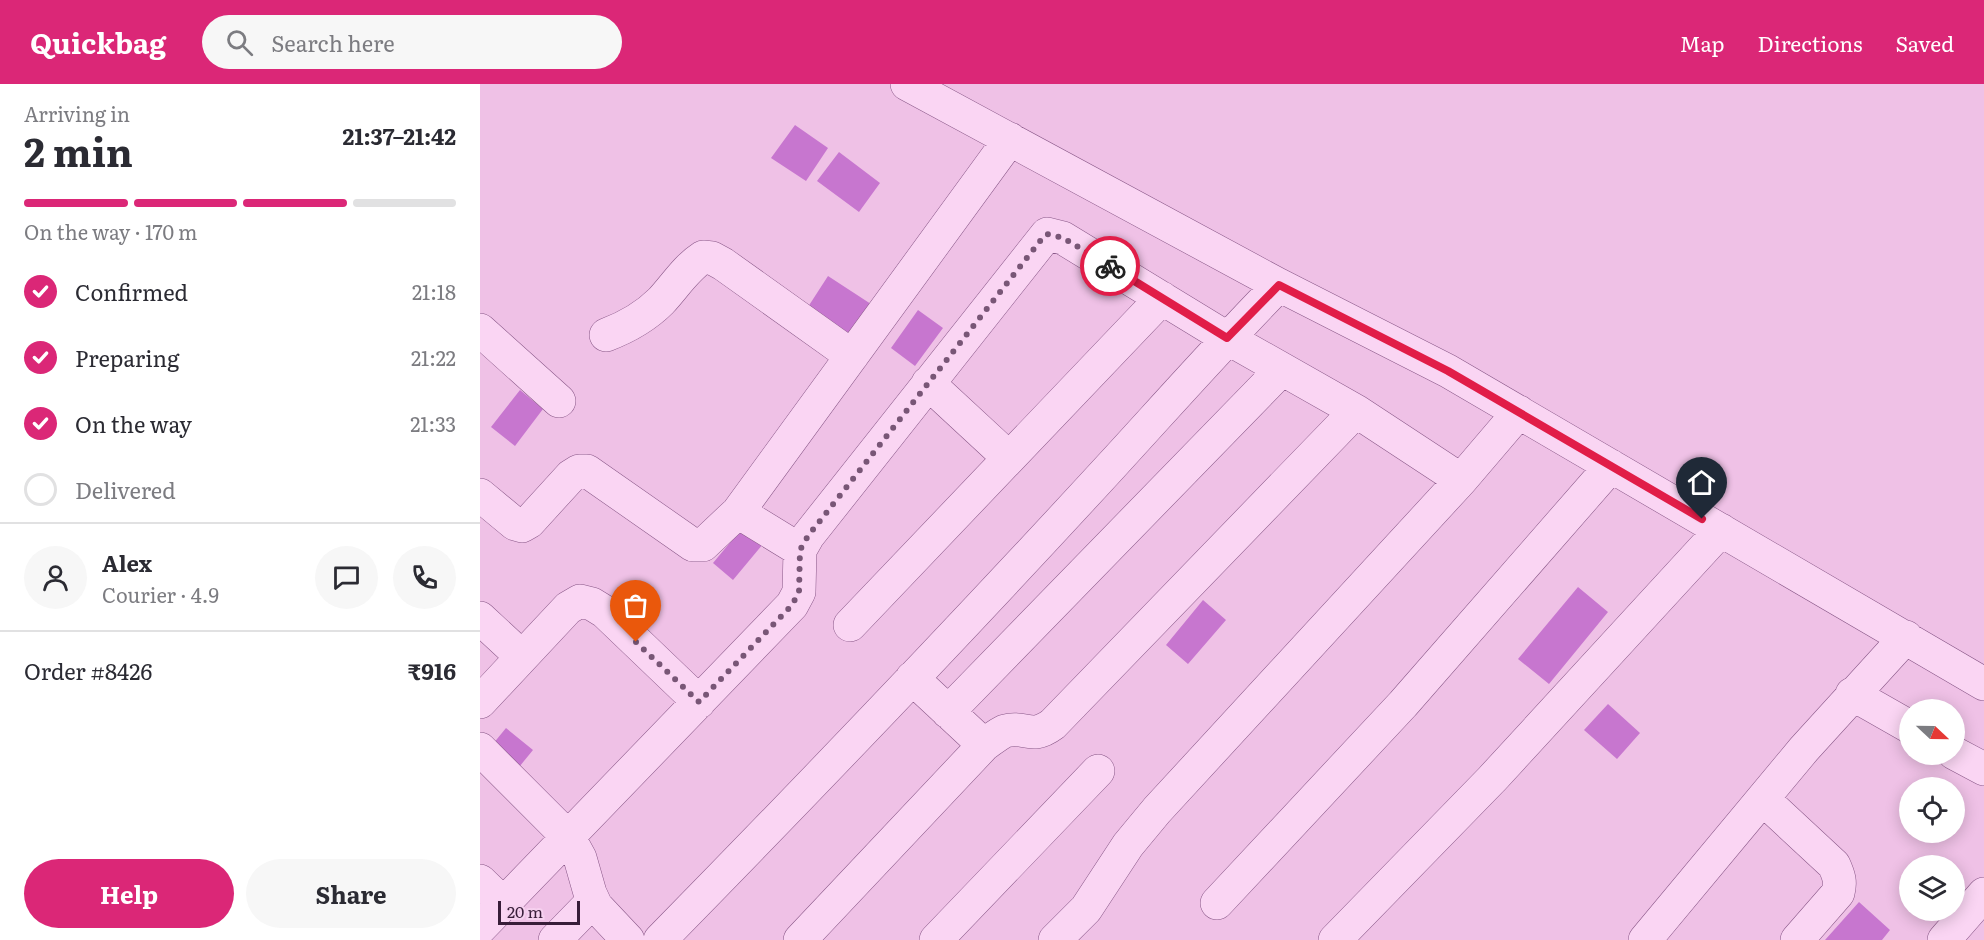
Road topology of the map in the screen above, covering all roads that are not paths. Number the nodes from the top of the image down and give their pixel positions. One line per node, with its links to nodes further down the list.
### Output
1 (907, 84): 2 (street)
2 (1010, 140): 3 (street); 8 (street)
3 (1279, 285): 7 (street); 13 (street)
4 (1162, 298): 7 (street); 10 (street); 14 (street)
5 (480, 330): 11 (street)
6 (606, 335): 8 (street)
7 (1227, 338): 9 (street); 25 (street)
8 (852, 356): 18 (street)
9 (1282, 369): 12 (street); 30 (street)
10 (928, 383): 14 (street); 20 (street)
11 (559, 401)
12 (1356, 411): 16 (street); 32 (street)
13 (1519, 412): 15 (street); 16 (street)
14 (1009, 458): 22 (street)
15 (1611, 466): 19 (street); 42 (street)
16 (1461, 480): 50 (street)
17 (480, 495): 18 (street)
18 (738, 512): 20 (street)
19 (1721, 530): 23 (street); 51 (street)
20 (800, 550): 29 (street)
21 (480, 618): 24 (street)
22 (850, 624)
23 (1905, 637): 26 (street); 27 (street)
24 (522, 657): 28 (street); 29 (street)
25 (912, 678): 30 (street); 47 (street)
26 (1984, 684)
27 (1852, 694): 31 (street); 37 (street)
28 (480, 702)
29 (699, 702): 38 (street)
30 (948, 712): 32 (street)
31 (1899, 721)
32 (984, 745): 48 (street)
33 (480, 749): 38 (street)
34 (1965, 759): 35 (street)
35 (1984, 769)
36 (1098, 771): 49 (street)
37 (1763, 799): 52 (street); 53 (street)
38 (569, 838): 41 (street); 43 (street)
39 (480, 881): 43 (street)
40 (1984, 894): 54 (street)
41 (593, 901): 45 (street); 46 (street)
42 (1217, 903)
43 (504, 904): 44 (street)
44 (480, 928)
45 (555, 940)
46 (628, 940)
47 (660, 940)
48 (800, 940)
49 (936, 940)
50 (1055, 940)
51 (1335, 940)
52 (1645, 940)
53 (1797, 940)
54 (1944, 940)

